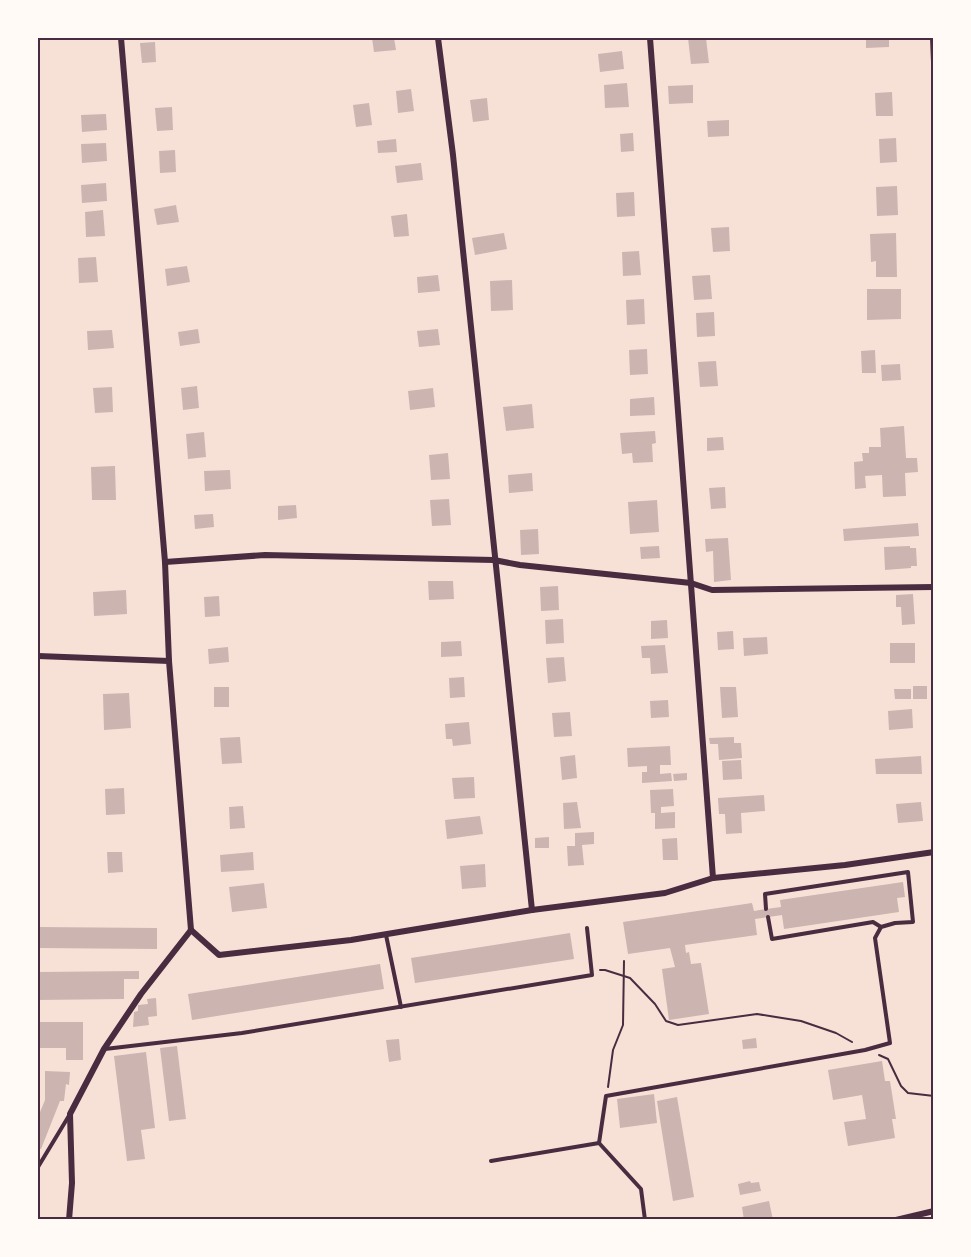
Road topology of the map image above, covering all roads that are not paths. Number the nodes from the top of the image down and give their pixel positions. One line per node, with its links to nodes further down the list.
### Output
1 (121, 38): 7 (street)
2 (438, 38): 6 (street)
3 (650, 38): 8 (street)
4 (933, 38): 5 (street)
5 (933, 62)
6 (494, 560): 7 (street); 8 (street); 15 (street)
7 (165, 562): 11 (street)
8 (691, 584): 9 (street); 13 (street)
9 (933, 587)
10 (38, 656): 11 (street)
11 (169, 661): 19 (street)
12 (933, 852): 13 (street)
13 (713, 878): 15 (street)
14 (766, 909): 17 (lane)
15 (532, 910): 20 (street)
16 (768, 917): 17 (lane)
17 (881, 927): 24 (lane)
18 (587, 928): 21 (lane)
19 (191, 930): 20 (street); 22 (street)
20 (386, 934): 21 (lane)
21 (401, 1007): 22 (lane)
22 (104, 1049): 23 (street)
23 (70, 1114): 26 (lane); 28 (street)
24 (599, 1143): 25 (lane); 29 (lane)
25 (491, 1161)
26 (38, 1167)
27 (933, 1211): 30 (street)
28 (69, 1220)
29 (645, 1220)
30 (896, 1220)

